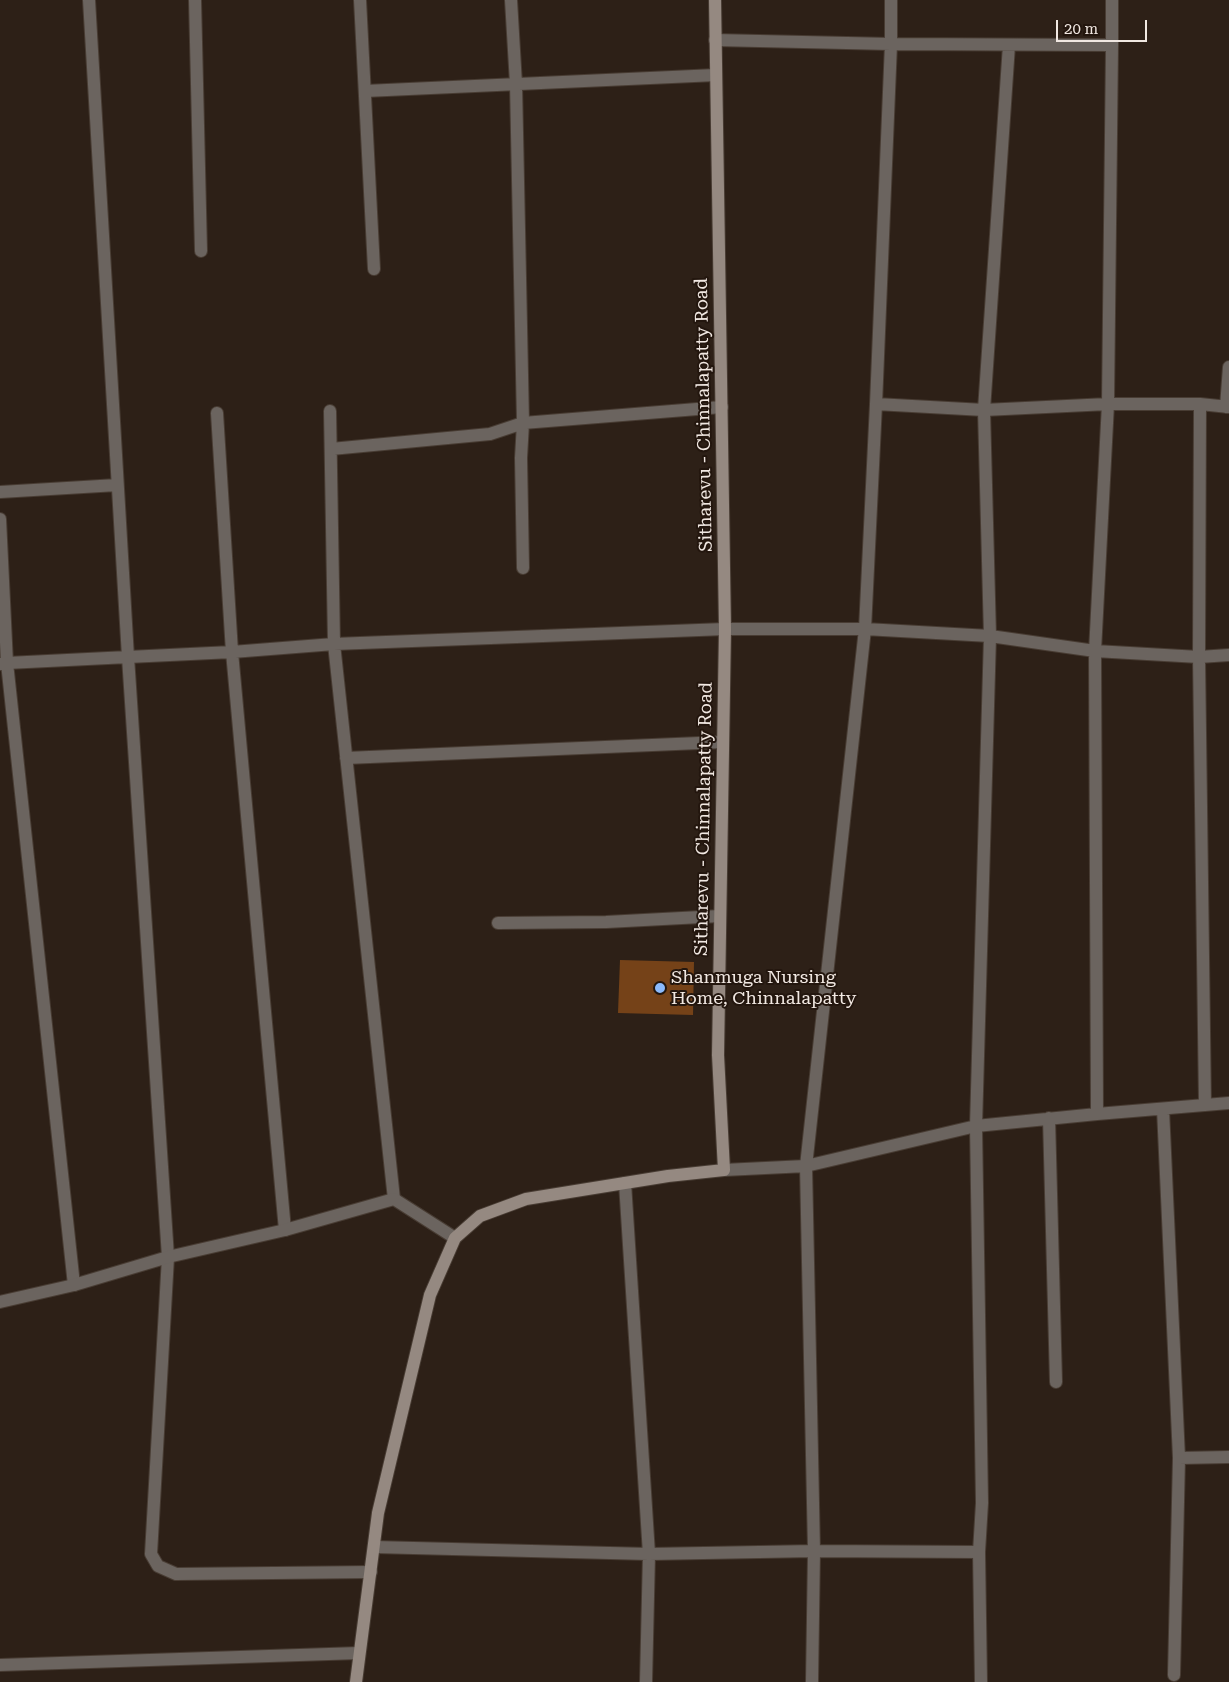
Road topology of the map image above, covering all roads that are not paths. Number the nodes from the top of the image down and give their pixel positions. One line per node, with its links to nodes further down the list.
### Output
1 (89, 0): 28 (street)
2 (195, 0): 15 (street)
3 (360, 0): 14 (street)
4 (512, 0): 13 (street)
5 (715, 0): 8 (main road, Sitharevu - Chinnalapatty Road)
6 (891, 0): 9 (street)
7 (1112, 0): 11 (street)
8 (715, 40): 9 (street); 12 (main road, Sitharevu - Chinnalapatty Road)
9 (891, 44): 10 (street); 18 (street)
10 (1009, 44): 11 (street); 23 (street)
11 (1112, 45): 19 (street)
12 (716, 76): 13 (street); 21 (main road, Sitharevu - Chinnalapatty Road)
13 (516, 84): 14 (street); 26 (street)
14 (365, 91): 16 (street)
15 (201, 251)
16 (374, 269)
17 (1229, 367): 22 (street)
18 (876, 404): 23 (street); 33 (street)
19 (1108, 404): 20 (street); 23 (street); 36 (street)
20 (1200, 404): 22 (street); 40 (street)
21 (722, 407): 26 (street); 32 (main road, Sitharevu - Chinnalapatty Road)
22 (1228, 407)
23 (984, 410): 34 (street)
24 (330, 411): 27 (street)
25 (217, 413): 37 (street)
26 (523, 423): 27 (street); 31 (street)
27 (331, 449): 35 (street)
28 (117, 485): 29 (street); 39 (street)
29 (0, 492)
30 (0, 519): 41 (street)
31 (523, 568)
32 (725, 629): 33 (street); 35 (street); 42 (main road, Sitharevu - Chinnalapatty Road)
33 (865, 629): 34 (street); 52 (street)
34 (990, 636): 36 (street); 51 (street)
35 (334, 644): 37 (street); 43 (street)
36 (1095, 651): 40 (street); 49 (street)
37 (232, 652): 39 (street); 56 (street)
38 (1229, 655): 40 (street)
39 (128, 656): 41 (street); 58 (street)
40 (1199, 657): 47 (street)
41 (4, 663): 59 (street)
42 (723, 742): 43 (street); 44 (main road, Sitharevu - Chinnalapatty Road)
43 (346, 758): 55 (street)
44 (720, 916): 45 (street); 53 (main road, Sitharevu - Chinnalapatty Road)
45 (498, 923)
46 (1229, 1104): 47 (street)
47 (1205, 1105): 48 (street)
48 (1163, 1109): 49 (street); 63 (street)
49 (1097, 1114): 50 (street)
50 (1049, 1118): 51 (street); 61 (street)
51 (976, 1126): 52 (street); 66 (street)
52 (806, 1166): 53 (street); 65 (street)
53 (724, 1170): 54 (main road)
54 (625, 1183): 57 (main road); 67 (street)
55 (394, 1199): 56 (street); 57 (street)
56 (285, 1230): 58 (street)
57 (454, 1238): 64 (main road)
58 (168, 1257): 59 (street); 68 (street)
59 (74, 1285): 60 (street)
60 (0, 1302)
61 (1056, 1382)
62 (1229, 1457): 63 (street)
63 (1179, 1458): 71 (street)
64 (374, 1547): 67 (street); 68 (main road)
65 (814, 1551): 66 (street); 67 (street); 74 (street)
66 (979, 1552): 75 (street)
67 (649, 1554): 73 (street)
68 (371, 1572): 69 (main road)
69 (360, 1653): 70 (street); 72 (main road)
70 (0, 1665)
71 (1174, 1674)
72 (356, 1682)
73 (646, 1682)
74 (812, 1682)
75 (981, 1682)

